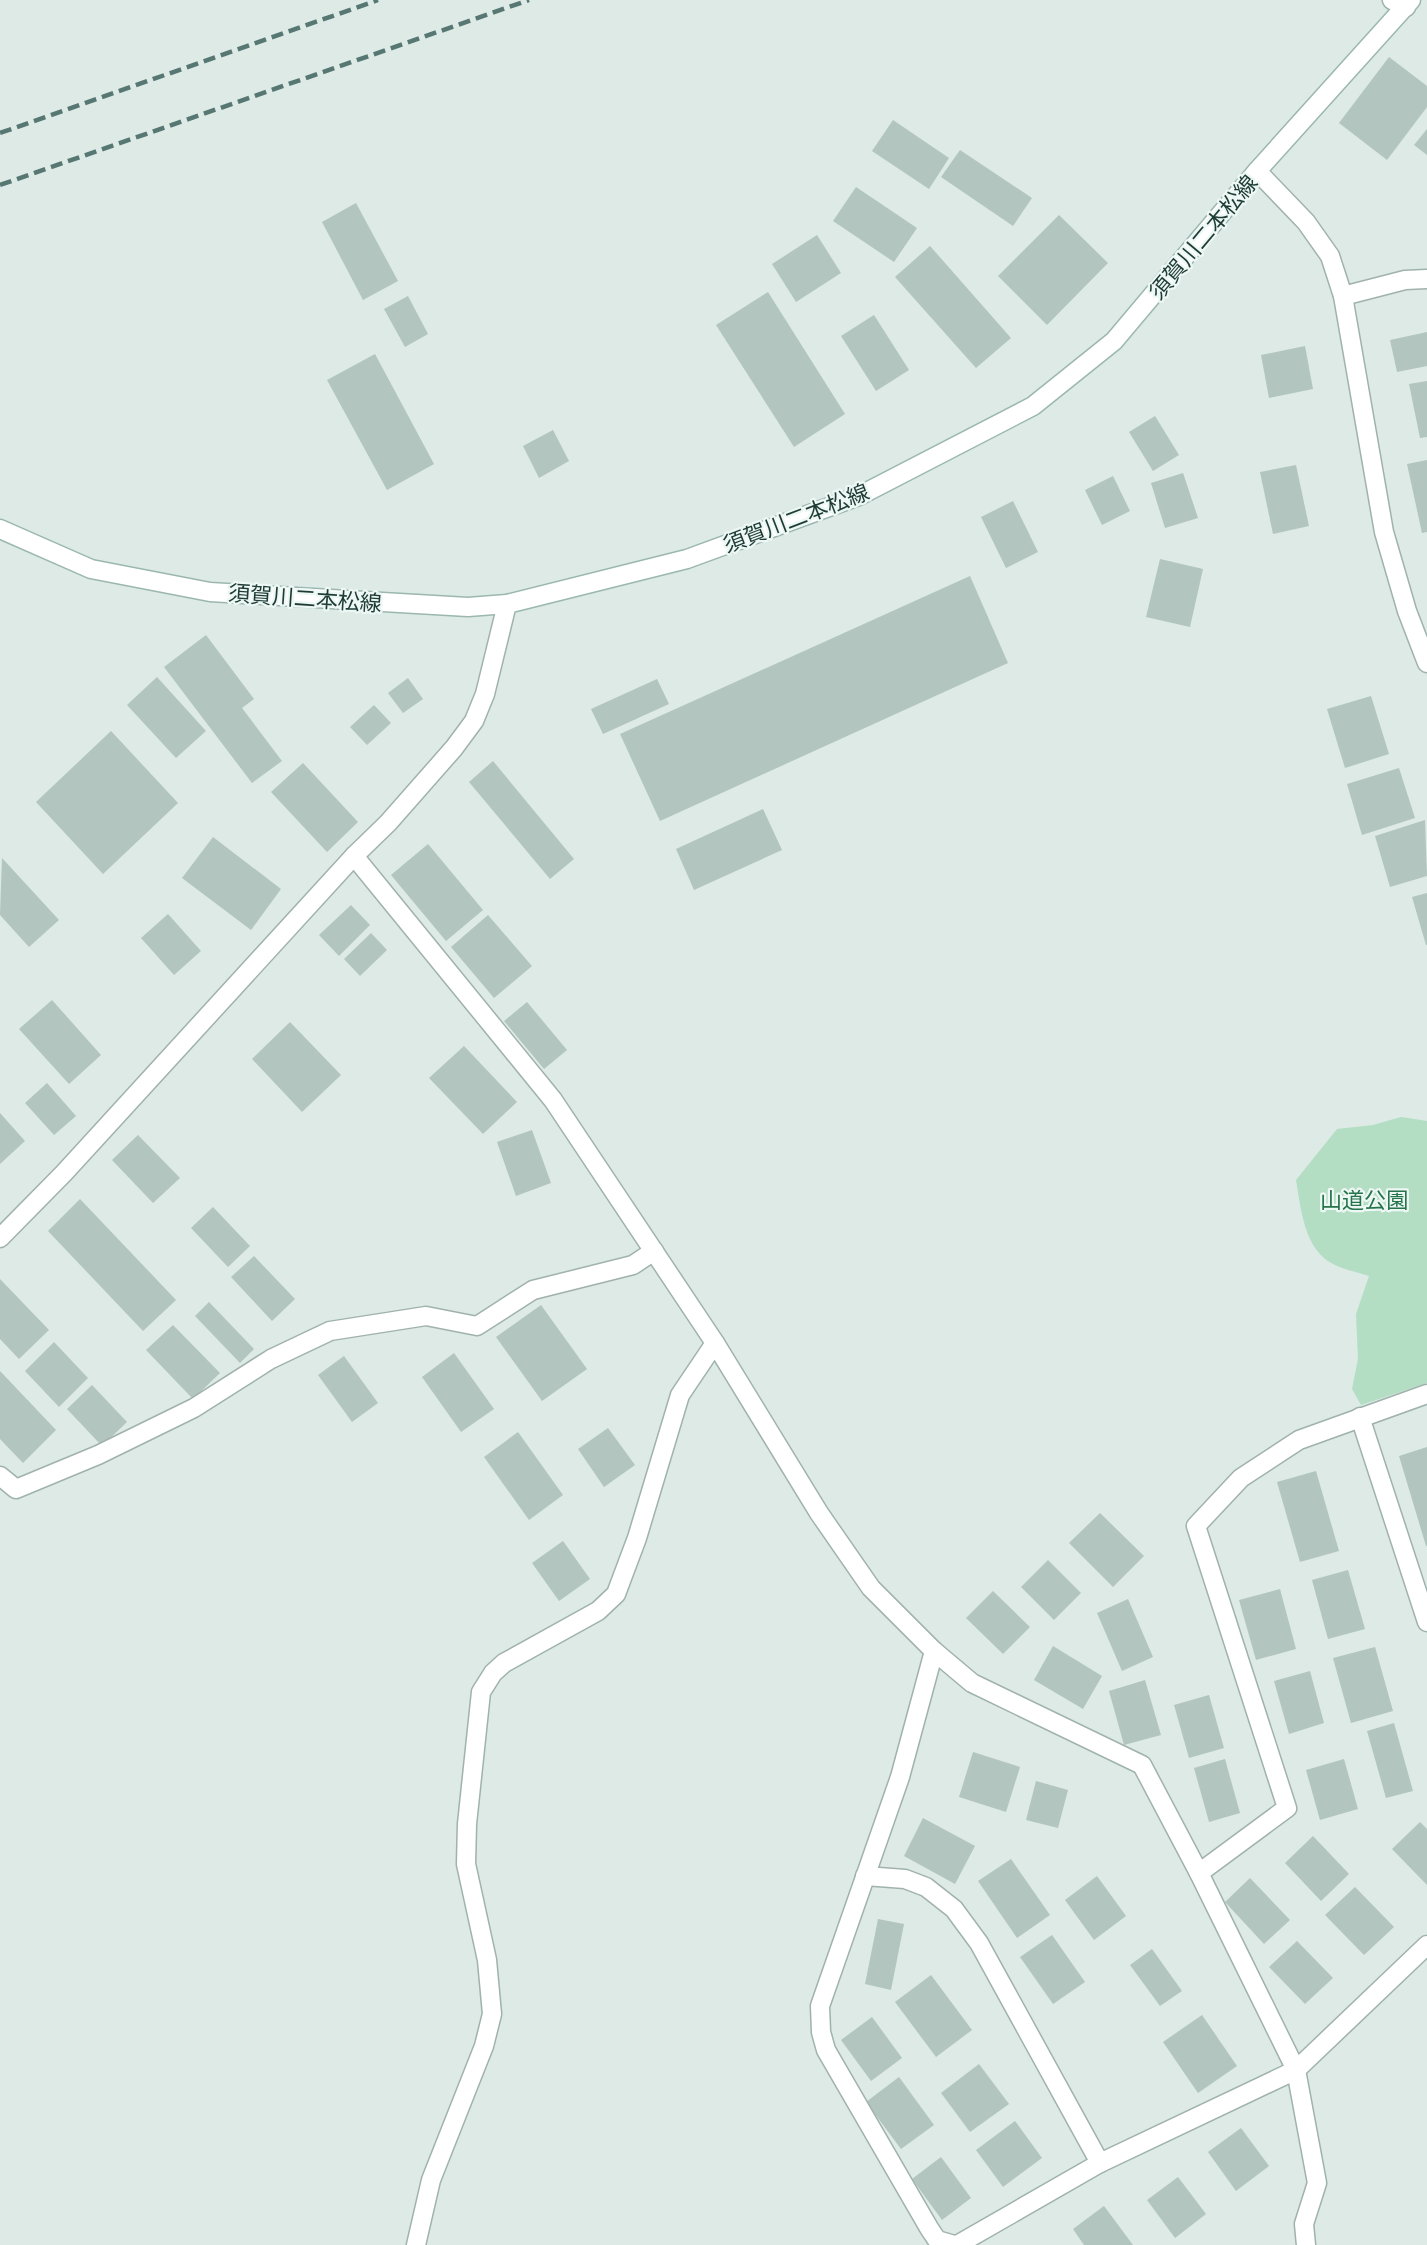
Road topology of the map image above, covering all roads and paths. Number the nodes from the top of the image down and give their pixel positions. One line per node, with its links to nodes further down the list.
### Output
1 (1403, 2): 2 (street, 須賀川二本松線)
2 (1257, 171): 4 (street); 6 (street, 須賀川二本松線)
3 (1427, 279): 4 (street)
4 (1343, 296): 7 (street)
5 (0, 529): 6 (street, 須賀川二本松線)
6 (507, 604): 8 (street)
7 (1427, 663)
8 (354, 856): 9 (street); 10 (street)
9 (0, 1239)
10 (654, 1251): 11 (street); 14 (street)
11 (715, 1343): 16 (street); 22 (street)
12 (1427, 1394): 13 (street)
13 (1360, 1417): 15 (street); 17 (street)
14 (0, 1476)
15 (1427, 1622)
16 (934, 1651): 17 (street); 18 (street)
17 (1199, 1872): 20 (street)
18 (865, 1876): 21 (street); 23 (street)
19 (1427, 1945): 20 (street)
20 (1296, 2070): 21 (street); 24 (street)
21 (1100, 2163): 23 (street)
22 (416, 2245)
23 (956, 2245)
24 (1306, 2245)

